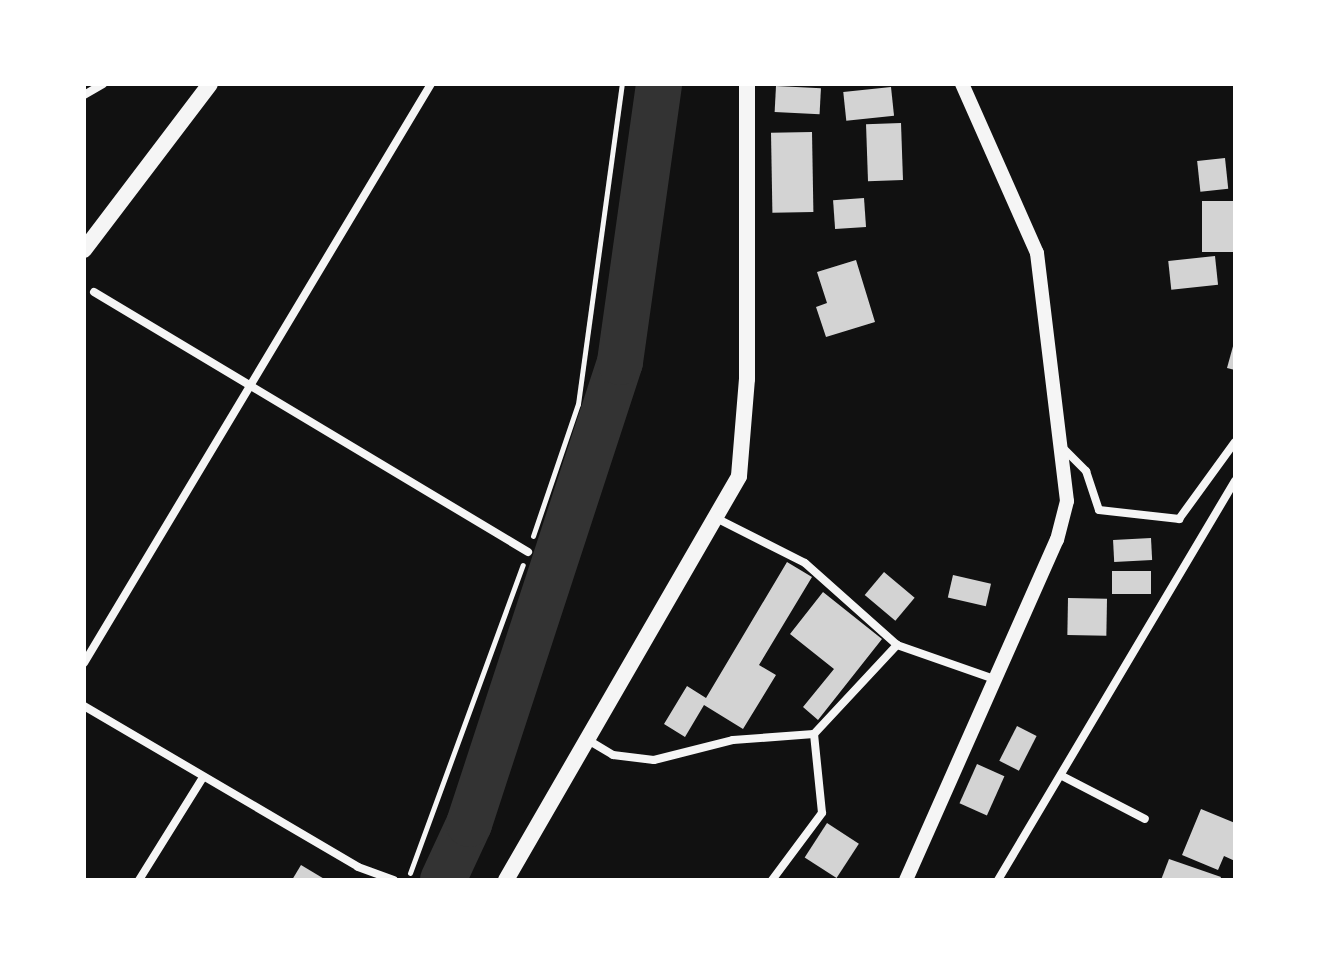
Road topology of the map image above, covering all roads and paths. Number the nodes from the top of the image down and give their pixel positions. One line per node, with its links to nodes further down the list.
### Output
1 (103, 84): 7 (street)
2 (210, 84): 8 (main road)
3 (431, 84): 10 (street)
4 (622, 84): 15 (path)
5 (747, 84): 14 (main road)
6 (962, 84): 12 (street)
7 (84, 95)
8 (84, 250)
9 (94, 292): 10 (street)
10 (250, 389): 15 (street); 17 (street)
11 (1235, 442): 12 (street)
12 (1065, 450): 18 (street)
13 (1235, 481): 23 (street)
14 (718, 519): 16 (street); 21 (main road)
15 (528, 552): 27 (path)
16 (897, 645): 18 (street); 20 (street)
17 (84, 663)
18 (994, 679): 30 (street)
19 (84, 706): 22 (street)
20 (814, 734): 21 (street); 29 (street)
21 (588, 740): 28 (main road)
22 (203, 777): 25 (street); 26 (street)
23 (1064, 777): 24 (street); 31 (street)
24 (1145, 819)
25 (139, 880)
26 (394, 880)
27 (407, 880)
28 (506, 880)
29 (772, 880)
30 (906, 880)
31 (998, 880)

